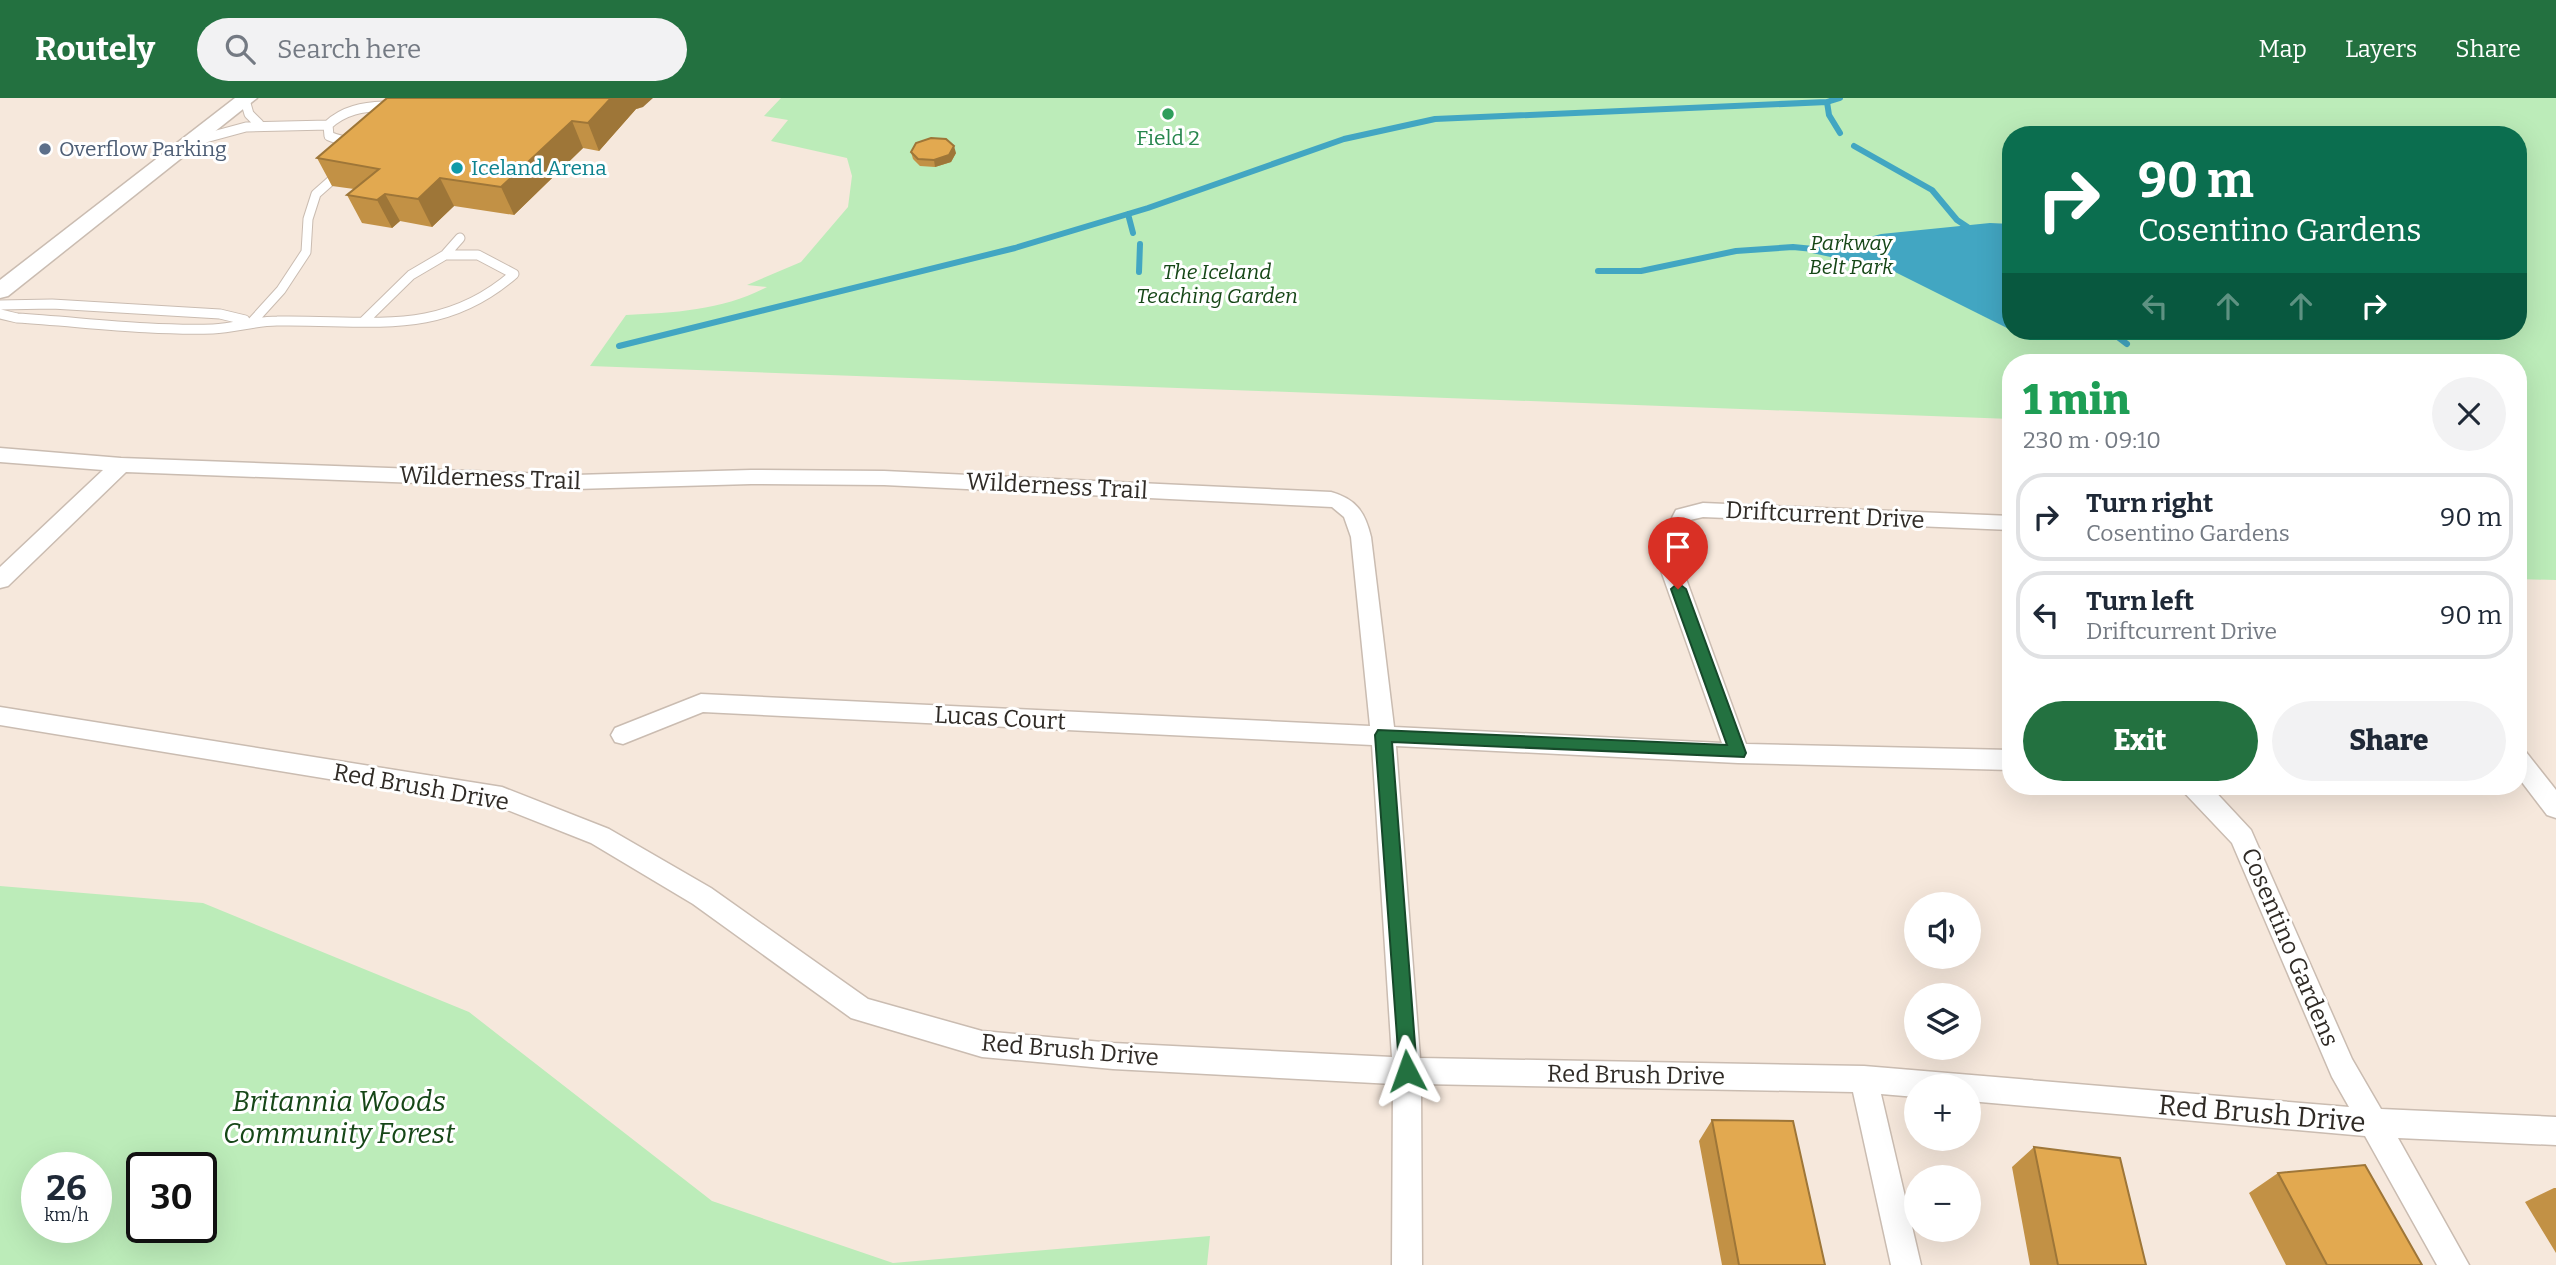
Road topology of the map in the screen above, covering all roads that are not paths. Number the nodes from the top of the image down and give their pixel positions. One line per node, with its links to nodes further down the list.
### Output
1 (238, 99): 2 (lane); 5 (street); 10 (street)
2 (259, 124): 3 (lane); 5 (lane)
3 (328, 125): 4 (lane); 4 (lane)
4 (364, 140): 6 (lane)
5 (195, 141): 11 (street)
6 (364, 156)
7 (347, 167): 14 (lane)
8 (460, 238): 9 (lane)
9 (445, 255): 15 (lane); 15 (lane)
10 (0, 265)
11 (0, 291)
12 (0, 305): 14 (lane)
13 (0, 314): 14 (lane)
14 (252, 321): 15 (lane)
15 (363, 322)
16 (0, 455): 17 (street, Wilderness Trail)
17 (121, 465): 19 (street); 22 (street, Wilderness Trail)
18 (2002, 523): 23 (street, Driftcurrent Drive)
19 (0, 580)
20 (0, 716): 28 (street, Red Brush Drive)
21 (623, 735): 22 (street, Lucas Court)
22 (1383, 735): 23 (street); 28 (street, Wilderness Trail)
23 (1738, 753): 24 (street)
24 (2002, 760)
25 (2527, 771): 27 (street)
26 (2204, 795): 32 (street, Cosentino Gardens)
27 (2556, 808)
28 (1407, 1071): 29 (street, Red Brush Drive); 34 (street, Wilderness Trail)
29 (1864, 1079): 30 (street, Red Brush Drive); 35 (street)
30 (1904, 1082)
31 (1981, 1089): 32 (street, Red Brush Drive)
32 (2373, 1123): 33 (street, Red Brush Drive); 36 (street, Cosentino Gardens)
33 (2556, 1131)
34 (1407, 1265)
35 (1906, 1265)
36 (2454, 1265)

